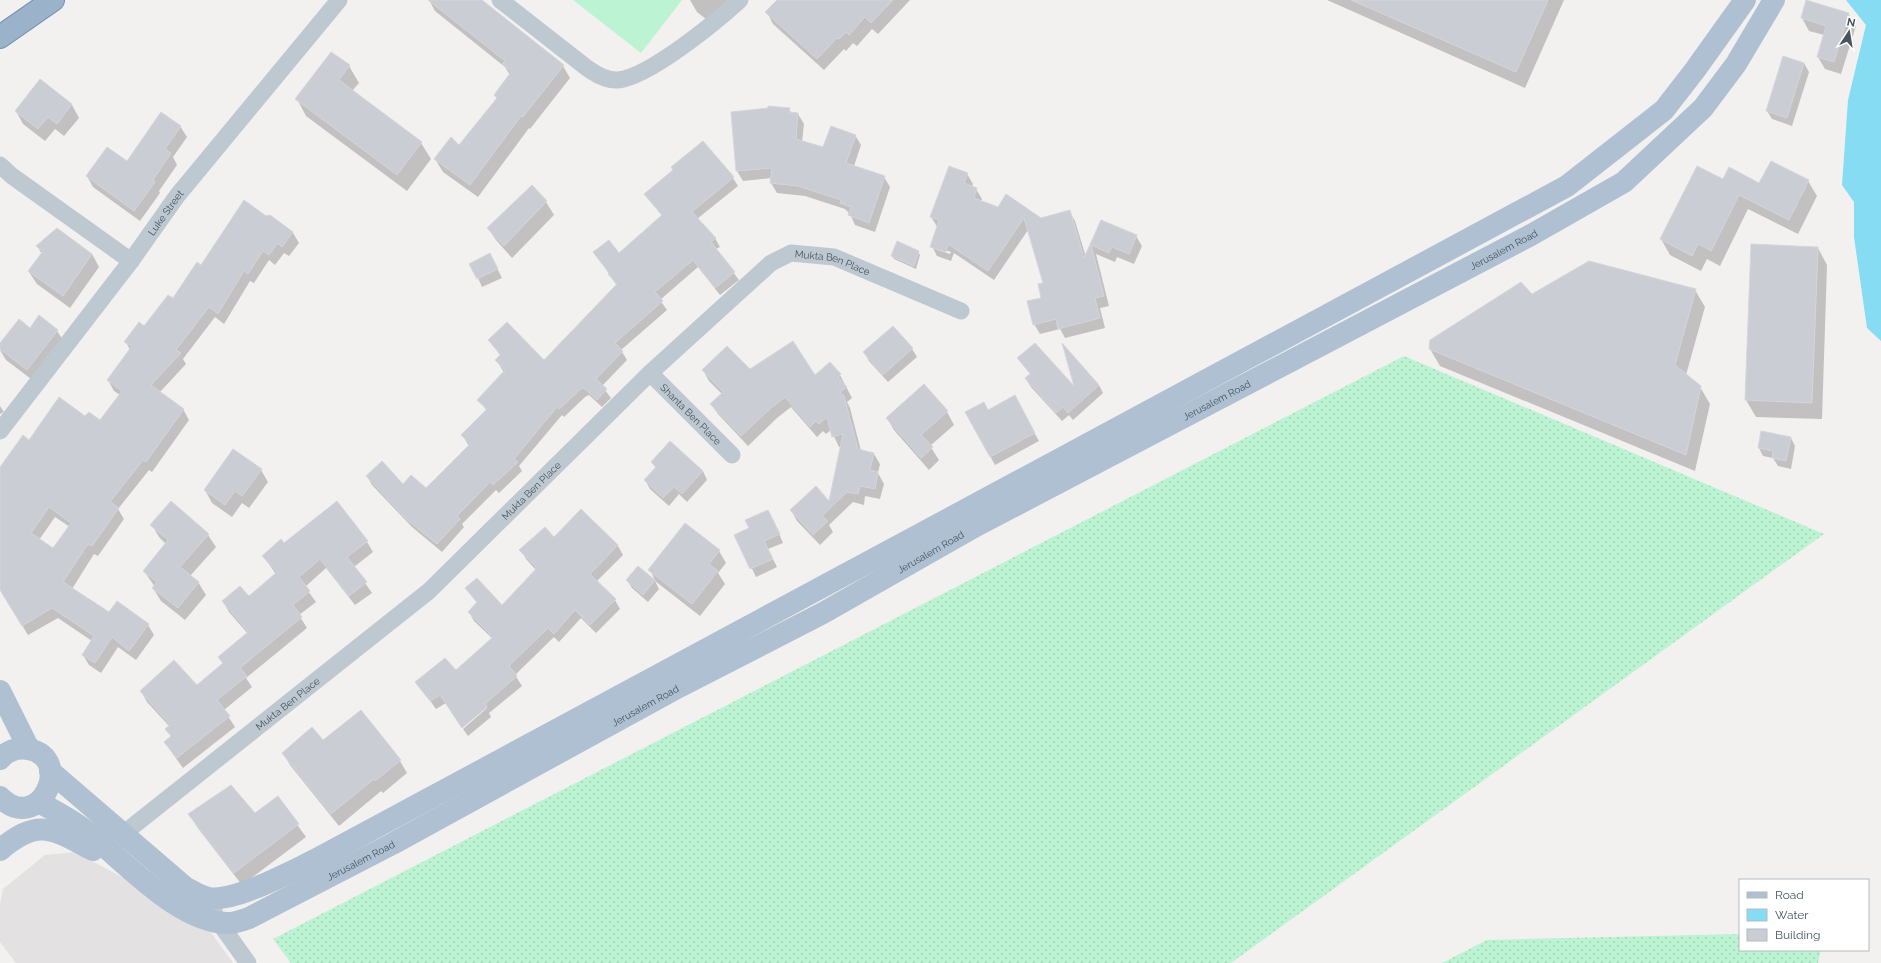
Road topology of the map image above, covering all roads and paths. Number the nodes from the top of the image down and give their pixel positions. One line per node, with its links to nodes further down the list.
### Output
1 (53, 0): 7 (highway)
2 (339, 0): 9 (street, Luke Street)
3 (500, 0): 4 (street)
4 (740, 0)
5 (1745, 0): 24 (main road, Jerusalem Road)
6 (1774, 0): 25 (main road, Jerusalem Road)
7 (0, 38)
8 (0, 165): 9 (street)
9 (131, 261): 12 (street, Luke Street)
10 (961, 311): 11 (street, Mukta Ben Place)
11 (650, 373): 13 (street, Shanta Ben Place); 20 (street, Mukta Ben Place)
12 (0, 431)
13 (732, 455)
14 (0, 691): 15 (main road)
15 (29, 749): 16 (main road); 17 (main road, Jerusalem Road)
16 (0, 759)
17 (50, 771): 19 (main road); 20 (main road, Jerusalem Road)
18 (0, 797): 19 (main road, Jerusalem Road)
19 (31, 804): 21 (main road); 23 (main road, Jerusalem Road)
20 (123, 834): 24 (main road, Jerusalem Road)
21 (0, 838)
22 (0, 850): 23 (main road)
23 (149, 884): 25 (main road, Jerusalem Road)
24 (208, 898): 25 (street)
25 (218, 922): 26 (street)
26 (248, 963)

